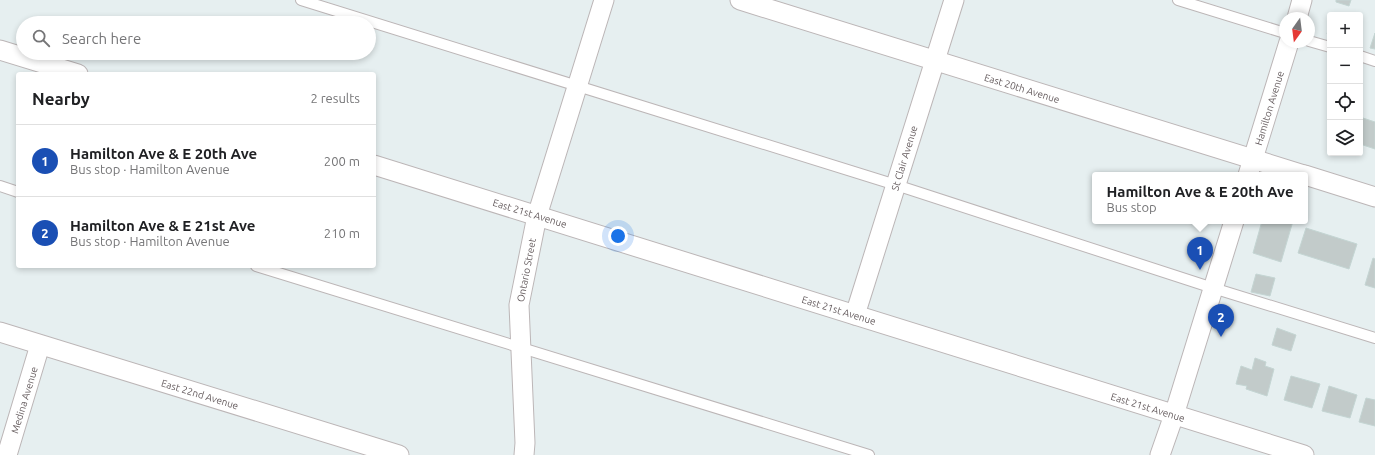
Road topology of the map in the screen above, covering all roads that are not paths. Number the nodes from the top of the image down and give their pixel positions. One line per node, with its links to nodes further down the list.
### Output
1 (301, 0): 8 (lane)
2 (604, 0): 21 (street, Ontario Street)
3 (740, 0): 18 (street, East 20th Avenue)
4 (954, 0): 18 (street, St Clair Avenue)
5 (1178, 0): 10 (lane)
6 (1302, 0): 7 (street)
7 (1299, 12)
8 (352, 16)
9 (376, 23): 21 (lane)
10 (1279, 31)
11 (1315, 43): 12 (lane)
12 (1327, 46)
13 (1287, 48): 23 (street, Hamilton Avenue)
14 (0, 50): 15 (street)
15 (16, 55)
16 (1363, 57): 19 (lane)
17 (32, 60): 20 (street)
18 (934, 61): 23 (street, East 20th Avenue); 26 (street, St Clair Avenue)
19 (1375, 61)
20 (72, 72)
21 (577, 86): 26 (lane); 30 (street, Ontario Street)
22 (376, 166): 30 (street, East 21st Avenue)
23 (1250, 167): 24 (street, East 20th Avenue)
24 (1284, 172)
25 (1308, 176): 29 (street, East 20th Avenue)
26 (896, 185): 33 (lane); 34 (street, St Clair Avenue)
27 (0, 186): 28 (lane)
28 (16, 191)
29 (1375, 197)
30 (537, 216): 34 (street, East 21st Avenue); 38 (street, Ontario Street)
31 (1233, 224): 33 (street)
32 (262, 268): 38 (lane)
33 (1213, 288): 36 (lane); 39 (street)
34 (855, 316): 39 (street, East 21st Avenue)
35 (0, 332): 37 (street, East 22nd Avenue)
36 (1375, 338)
37 (40, 345): 40 (street, Medina Avenue); 41 (street, East 22nd Avenue)
38 (521, 349): 42 (street, Ontario Street); 43 (lane)
39 (1174, 415): 44 (street); 45 (street, East 21st Avenue)
40 (6, 455)
41 (399, 455)
42 (524, 455)
43 (868, 455)
44 (1160, 455)
45 (1304, 455)

